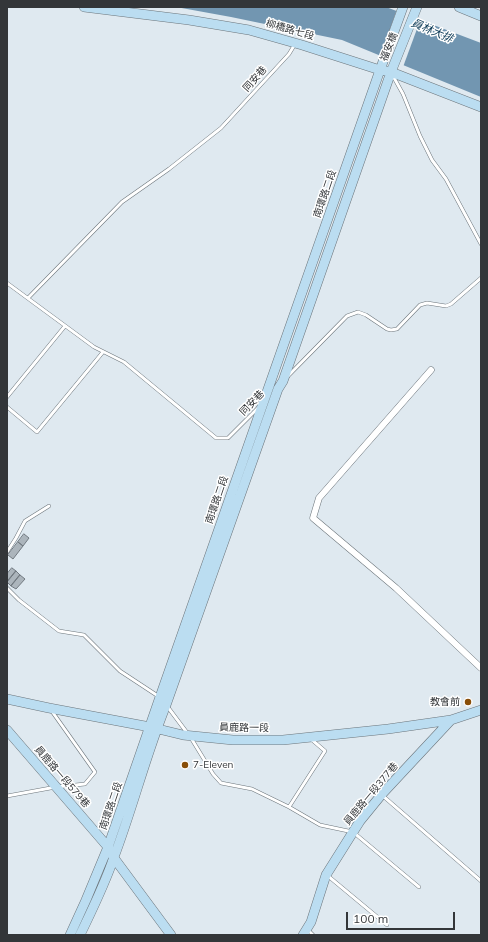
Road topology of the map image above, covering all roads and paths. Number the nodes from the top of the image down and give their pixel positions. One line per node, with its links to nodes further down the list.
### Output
1 (84, 7): 6 (street, 柳橋路七段)
2 (403, 7): 8 (street, 福安橋)
3 (417, 7): 7 (street, 福安橋)
4 (459, 7): 5 (street)
5 (481, 16)
6 (296, 43): 8 (street, 柳橋路七段); 13 (lane, 同安巷)
7 (393, 68): 8 (street, 柳橋路七段); 9 (street, 柳橋路七段); 10 (lane); 17 (street, 南環路二段)
8 (380, 70): 20 (street, 南環路二段)
9 (481, 107)
10 (481, 244)
11 (481, 278): 17 (lane, 同安巷)
12 (7, 283): 13 (lane, 同安巷)
13 (28, 298): 14 (lane, 同安巷)
14 (65, 326): 15 (lane, 同安巷); 19 (lane)
15 (102, 352): 20 (lane, 同安巷); 21 (lane)
16 (431, 370): 25 (street)
17 (283, 381): 18 (lane, 同安巷); 28 (street, 南環路二段)
18 (273, 392)
19 (7, 397)
20 (266, 400): 26 (street, 南環路二段)
21 (7, 407)
22 (50, 506): 23 (lane)
23 (7, 552)
24 (7, 588): 26 (lane)
25 (481, 668)
26 (160, 697): 32 (street, 南環路二段)
27 (7, 699): 29 (street, 員鹿路一段)
28 (166, 704): 32 (street, 南環路二段); 34 (lane)
29 (49, 708): 32 (street, 員鹿路一段); 36 (lane)
30 (481, 710): 31 (street, 員鹿路一段)
31 (451, 720): 35 (street, 員鹿路一段); 37 (street, 員鹿路一段377巷)
32 (153, 728): 34 (street, 員鹿路一段); 41 (street, 南環路二段); 42 (street, 南環路二段)
33 (7, 730): 36 (street, 員鹿路一段579巷)
34 (190, 736): 35 (street, 員鹿路一段); 39 (lane)
35 (308, 737): 39 (lane)
36 (56, 787): 38 (lane); 41 (street, 員鹿路一段579巷)
37 (382, 794): 40 (street, 員鹿路一段377巷); 44 (lane)
38 (7, 796)
39 (289, 807): 40 (lane)
40 (353, 832): 43 (street, 員鹿路一段377巷); 45 (lane)
41 (108, 847): 42 (street, 員鹿路一段579巷); 48 (street, 南環路二段)
42 (114, 858): 49 (street, 南環路二段); 50 (street, 員鹿路一段579巷)
43 (326, 875): 46 (lane); 47 (street, 員鹿路一段377巷)
44 (481, 881)
45 (419, 887)
46 (387, 925)
47 (308, 933)
48 (70, 935)
49 (80, 935)
50 (171, 935)

